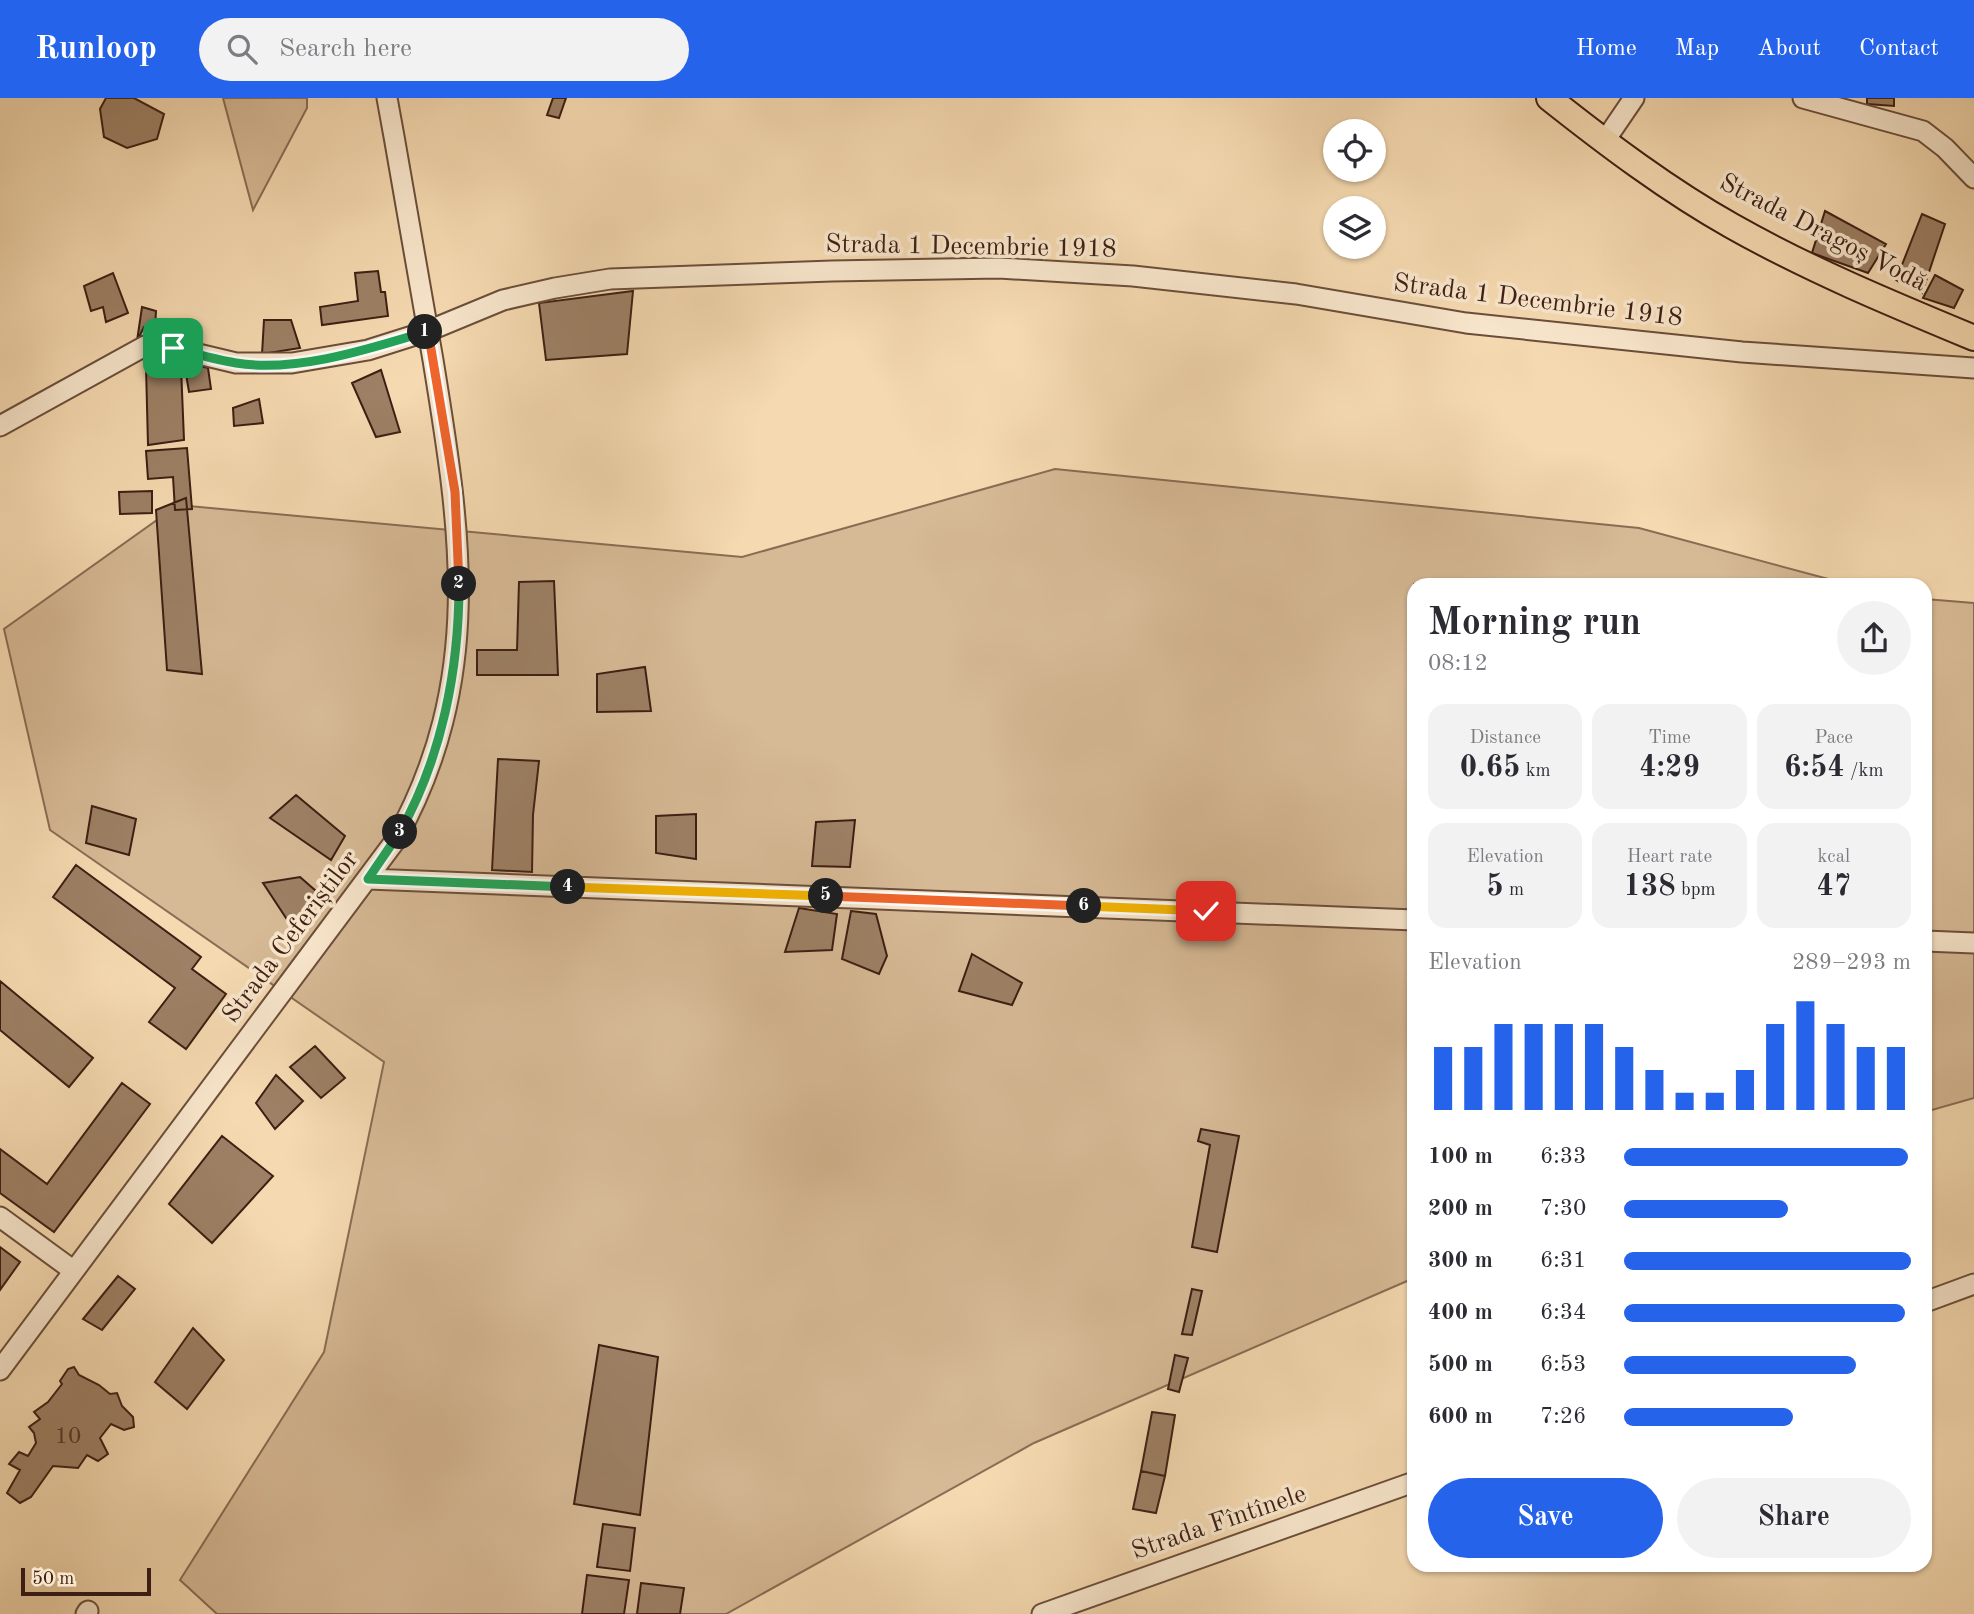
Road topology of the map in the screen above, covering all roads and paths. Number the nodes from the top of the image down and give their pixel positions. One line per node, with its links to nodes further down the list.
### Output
1 (387, 98): 7 (street, Strada Ceferiștilor)
2 (1549, 98): 5 (main road, Strada Dragoș Vodă)
3 (1634, 98): 5 (street)
4 (1803, 98): 6 (street)
5 (1604, 142): 8 (main road, Strada Dragoș Vodă)
6 (1974, 178)
7 (428, 331): 9 (street, Strada 1 Decembrie 1918); 10 (street, Strada 1 Decembrie 1918); 11 (street, Strada Ceferiștilor)
8 (1974, 338)
9 (1974, 368)
10 (0, 426)
11 (368, 879): 12 (street); 16 (street, Strada Ceferiștilor)
12 (1407, 920)
13 (1932, 941): 14 (street)
14 (1974, 943)
15 (0, 1217): 16 (street)
16 (74, 1271): 19 (street, Strada Ceferiștilor)
17 (1974, 1284): 18 (street)
18 (1932, 1299)
19 (0, 1370)
20 (1407, 1484): 21 (street, Strada Fîntînele)
21 (1041, 1614)

